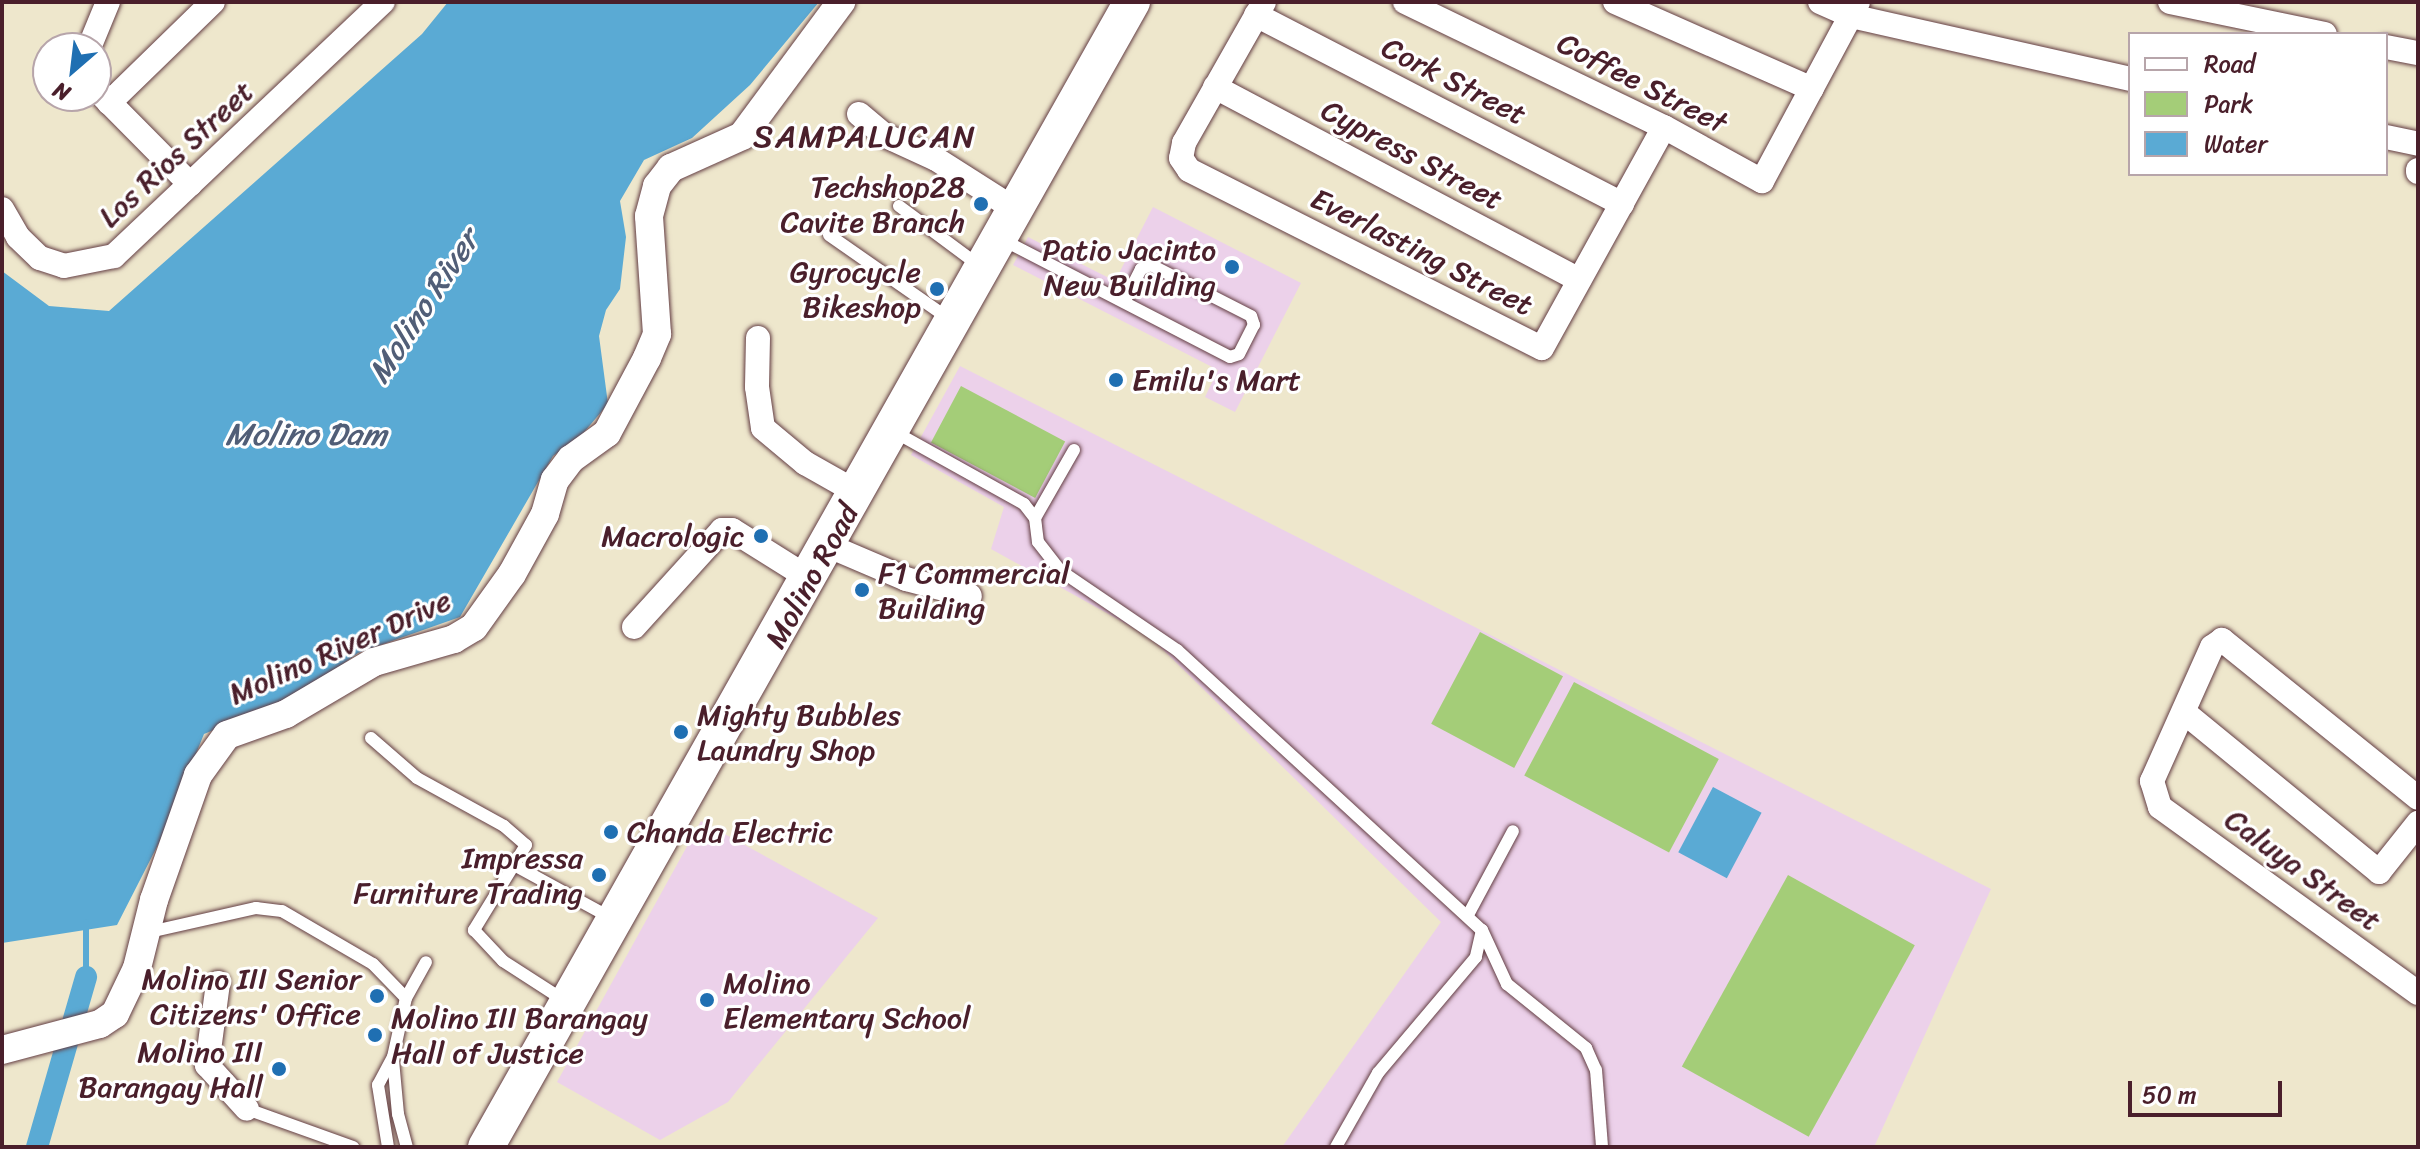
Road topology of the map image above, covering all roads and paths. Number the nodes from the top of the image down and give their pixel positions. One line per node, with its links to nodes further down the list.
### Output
1 (108, 2): 12 (street)
2 (213, 2): 18 (street)
3 (841, 2): 52 (street, Molino River Drive)
4 (1405, 2): 22 (street, Coffee Street)
5 (1615, 2): 19 (street)
6 (1820, 2): 11 (street)
7 (2170, 2): 13 (street)
8 (376, 4): 25 (street, Los Rios Street)
9 (1128, 4): 30 (main road, Molino Road)
10 (1260, 9): 17 (street); 26 (street, Cork Street)
11 (1855, 9): 16 (street); 19 (street)
12 (96, 32)
13 (2315, 32)
14 (2388, 47): 15 (street)
15 (2418, 53)
16 (2128, 78)
17 (1215, 87): 31 (street, Cypress Street); 31 (street, Everlasting Street)
18 (112, 88)
19 (1812, 89): 22 (street, Coffee Street)
20 (112, 106): 25 (street)
21 (859, 114): 30 (street)
22 (1664, 127): 26 (street, Everlasting Street)
23 (2388, 137): 24 (street)
24 (2418, 144)
25 (190, 184): 28 (street, Los Rios Street)
26 (1622, 204): 31 (street, Everlasting Street)
27 (899, 206): 30 (lane)
28 (2, 209)
29 (829, 235): 33 (lane)
30 (1000, 240): 32 (lane); 33 (main road, Molino Road)
31 (1579, 280)
32 (1124, 302): 32 (lane)
33 (954, 322): 35 (main road, Molino Road)
34 (758, 338): 37 (street)
35 (893, 431): 37 (main road, Molino Road); 38 (lane)
36 (1074, 450): 38 (lane)
37 (858, 493): 39 (main road, Molino Road)
38 (1035, 518): 49 (lane)
39 (829, 546): 40 (main road, Molino Road); 41 (street)
40 (810, 579): 42 (street); 50 (main road, Molino Road)
41 (970, 596)
42 (634, 627)
43 (2185, 713): 45 (street); 46 (street); 55 (street, Caluya Street)
44 (371, 738): 48 (lane)
45 (2418, 798)
46 (2418, 823)
47 (1513, 831): 49 (lane)
48 (516, 866): 50 (lane); 57 (lane)
49 (1468, 915): 51 (lane)
50 (616, 920): 57 (main road, Molino Road)
51 (1482, 930): 65 (lane); 66 (lane)
52 (144, 933): 56 (lane); 58 (street, Molino River Drive)
53 (426, 962): 56 (lane)
54 (218, 983): 60 (street)
55 (2418, 993)
56 (406, 998): 59 (lane)
57 (568, 1003): 64 (main road, Molino Road)
58 (2, 1050)
59 (393, 1057): 62 (lane); 63 (lane)
60 (247, 1109): 61 (lane)
61 (353, 1147)
62 (388, 1147)
63 (407, 1147)
64 (486, 1147)
65 (1336, 1147)
66 (1602, 1147)

